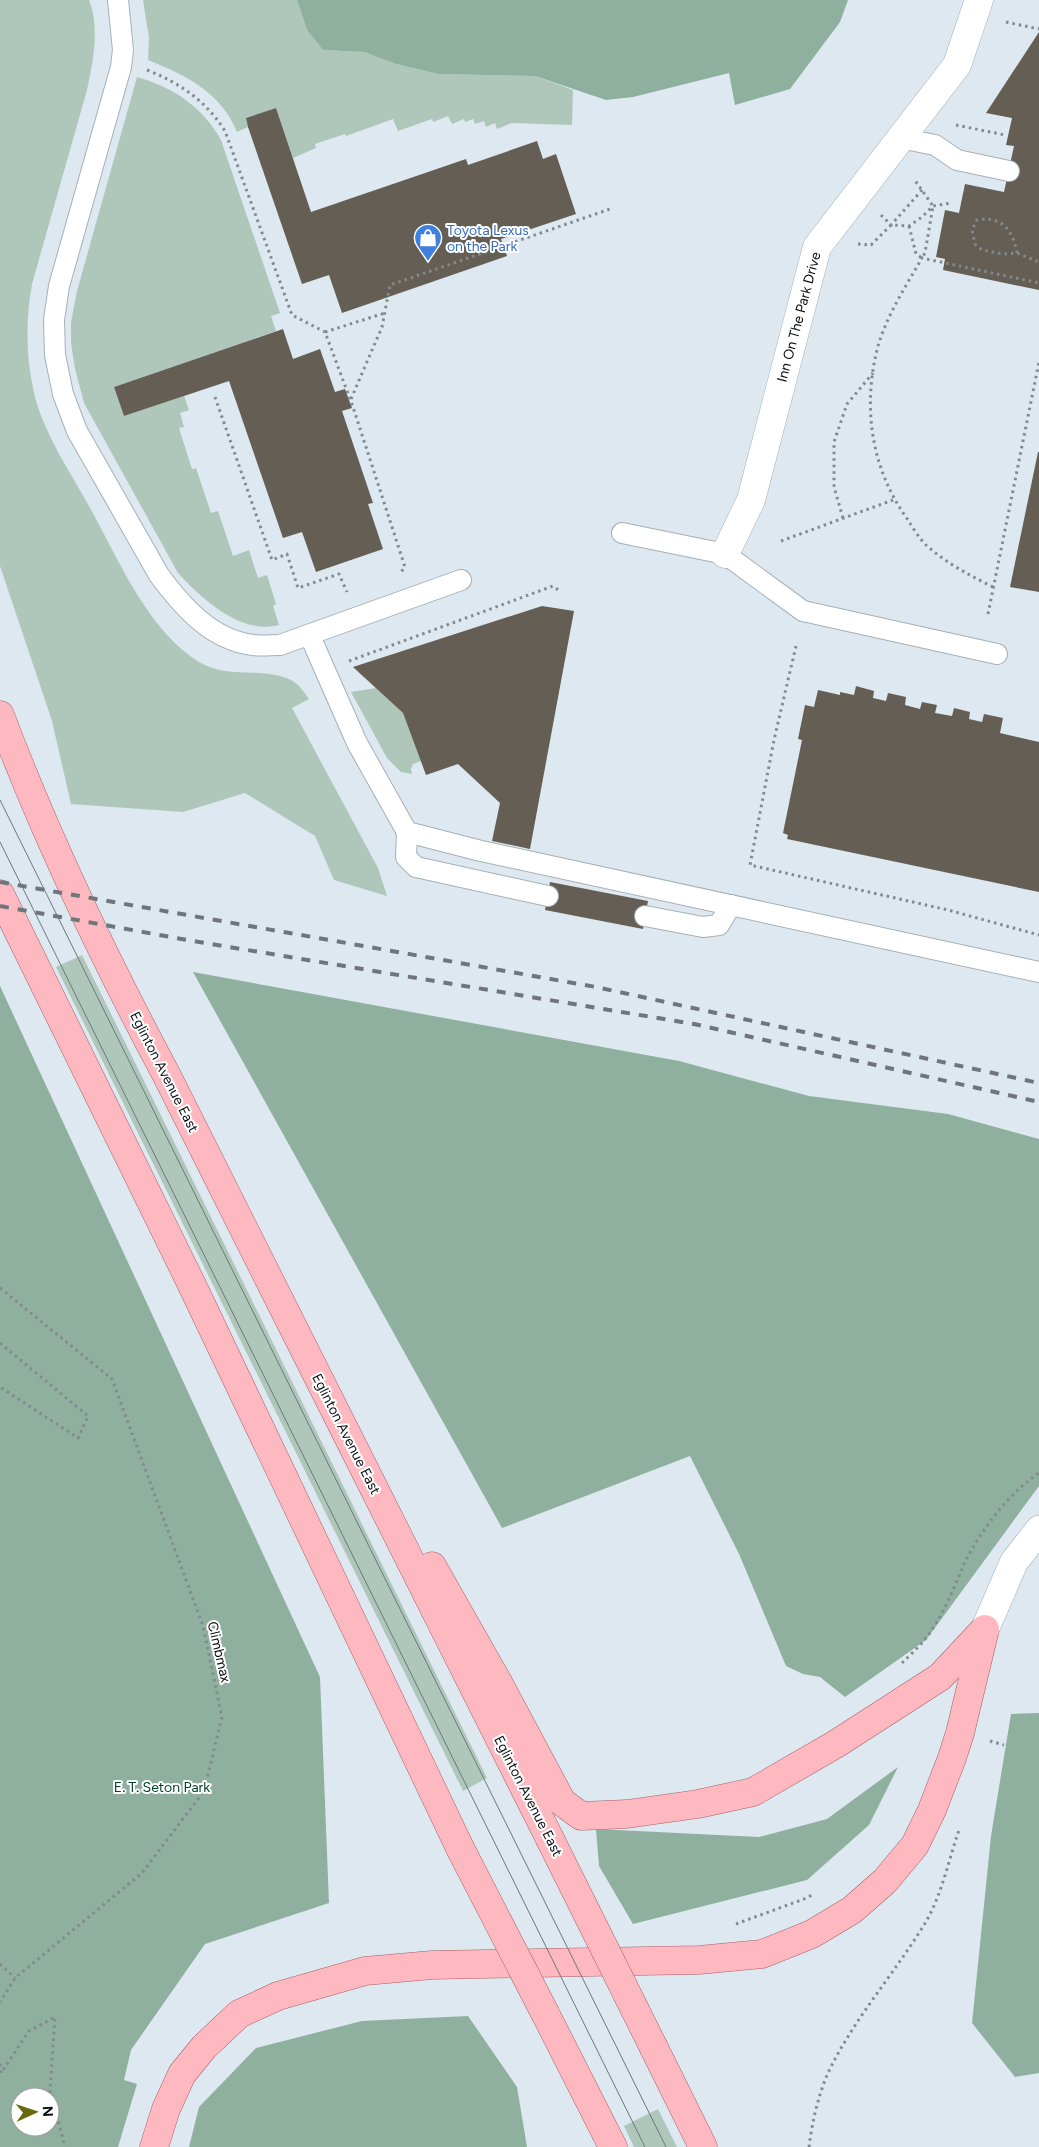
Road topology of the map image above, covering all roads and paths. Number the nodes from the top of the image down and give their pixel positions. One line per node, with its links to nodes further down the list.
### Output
1 (118, 0): 40 (lane)
2 (978, 0): 8 (street, Inn On The Park Drive)
3 (1006, 22): 4 (path)
4 (1039, 29)
5 (153, 72): 24 (path)
6 (955, 124): 7 (path)
7 (1005, 135)
8 (900, 138): 9 (lane); 33 (street, Inn On The Park Drive)
9 (1009, 171)
10 (914, 179): 11 (path)
11 (922, 190): 13 (path); 16 (path)
12 (951, 203): 13 (path)
13 (933, 206): 17 (path); 20 (path)
14 (613, 208): 23 (path)
15 (881, 215): 16 (path)
16 (891, 224): 17 (path); 18 (path)
17 (909, 226): 20 (path)
18 (855, 244)
19 (1017, 252): 19 (path); 21 (path)
20 (922, 258): 22 (path); 26 (path)
21 (1039, 262)
22 (1039, 283)
23 (385, 313): 24 (path); 28 (path)
24 (325, 332): 28 (path)
25 (1039, 362): 36 (path)
26 (873, 373): 29 (path); 30 (path)
27 (215, 397): 37 (path)
28 (351, 400): 34 (path)
29 (893, 500): 30 (path); 36 (path)
30 (843, 518): 32 (path)
31 (622, 533): 33 (lane)
32 (781, 541)
33 (725, 554): 42 (lane)
34 (399, 576)
35 (461, 580): 40 (lane)
36 (993, 587): 39 (path)
37 (355, 590)
38 (561, 592): 43 (path)
39 (988, 614)
40 (310, 636): 45 (lane)
41 (796, 646): 50 (path)
42 (998, 654)
43 (349, 661)
44 (0, 715): 55 (main road, Eglinton Avenue East)
45 (407, 832): 47 (lane); 48 (lane)
46 (0, 894): 69 (main road, bridge)
47 (548, 896)
48 (731, 905): 49 (lane); 51 (lane)
49 (646, 916)
50 (1039, 935)
51 (1039, 972)
52 (0, 1288): 64 (path, Climbmax)
53 (0, 1343): 54 (path)
54 (0, 1387)
55 (352, 1445): 58 (main road); 70 (main road, Eglinton Avenue East, bridge)
56 (1039, 1473): 59 (path)
57 (1039, 1530): 58 (street)
58 (985, 1629): 68 (main road)
59 (897, 1667)
60 (988, 1741): 61 (path)
61 (986, 1747)
62 (961, 1825): 71 (path)
63 (0, 1964): 64 (path)
64 (15, 1978): 65 (path, Climbmax)
65 (0, 2002)
66 (0, 2064): 67 (path)
67 (65, 2147)
68 (154, 2147)
69 (612, 2147)
70 (703, 2147)
71 (809, 2147)

